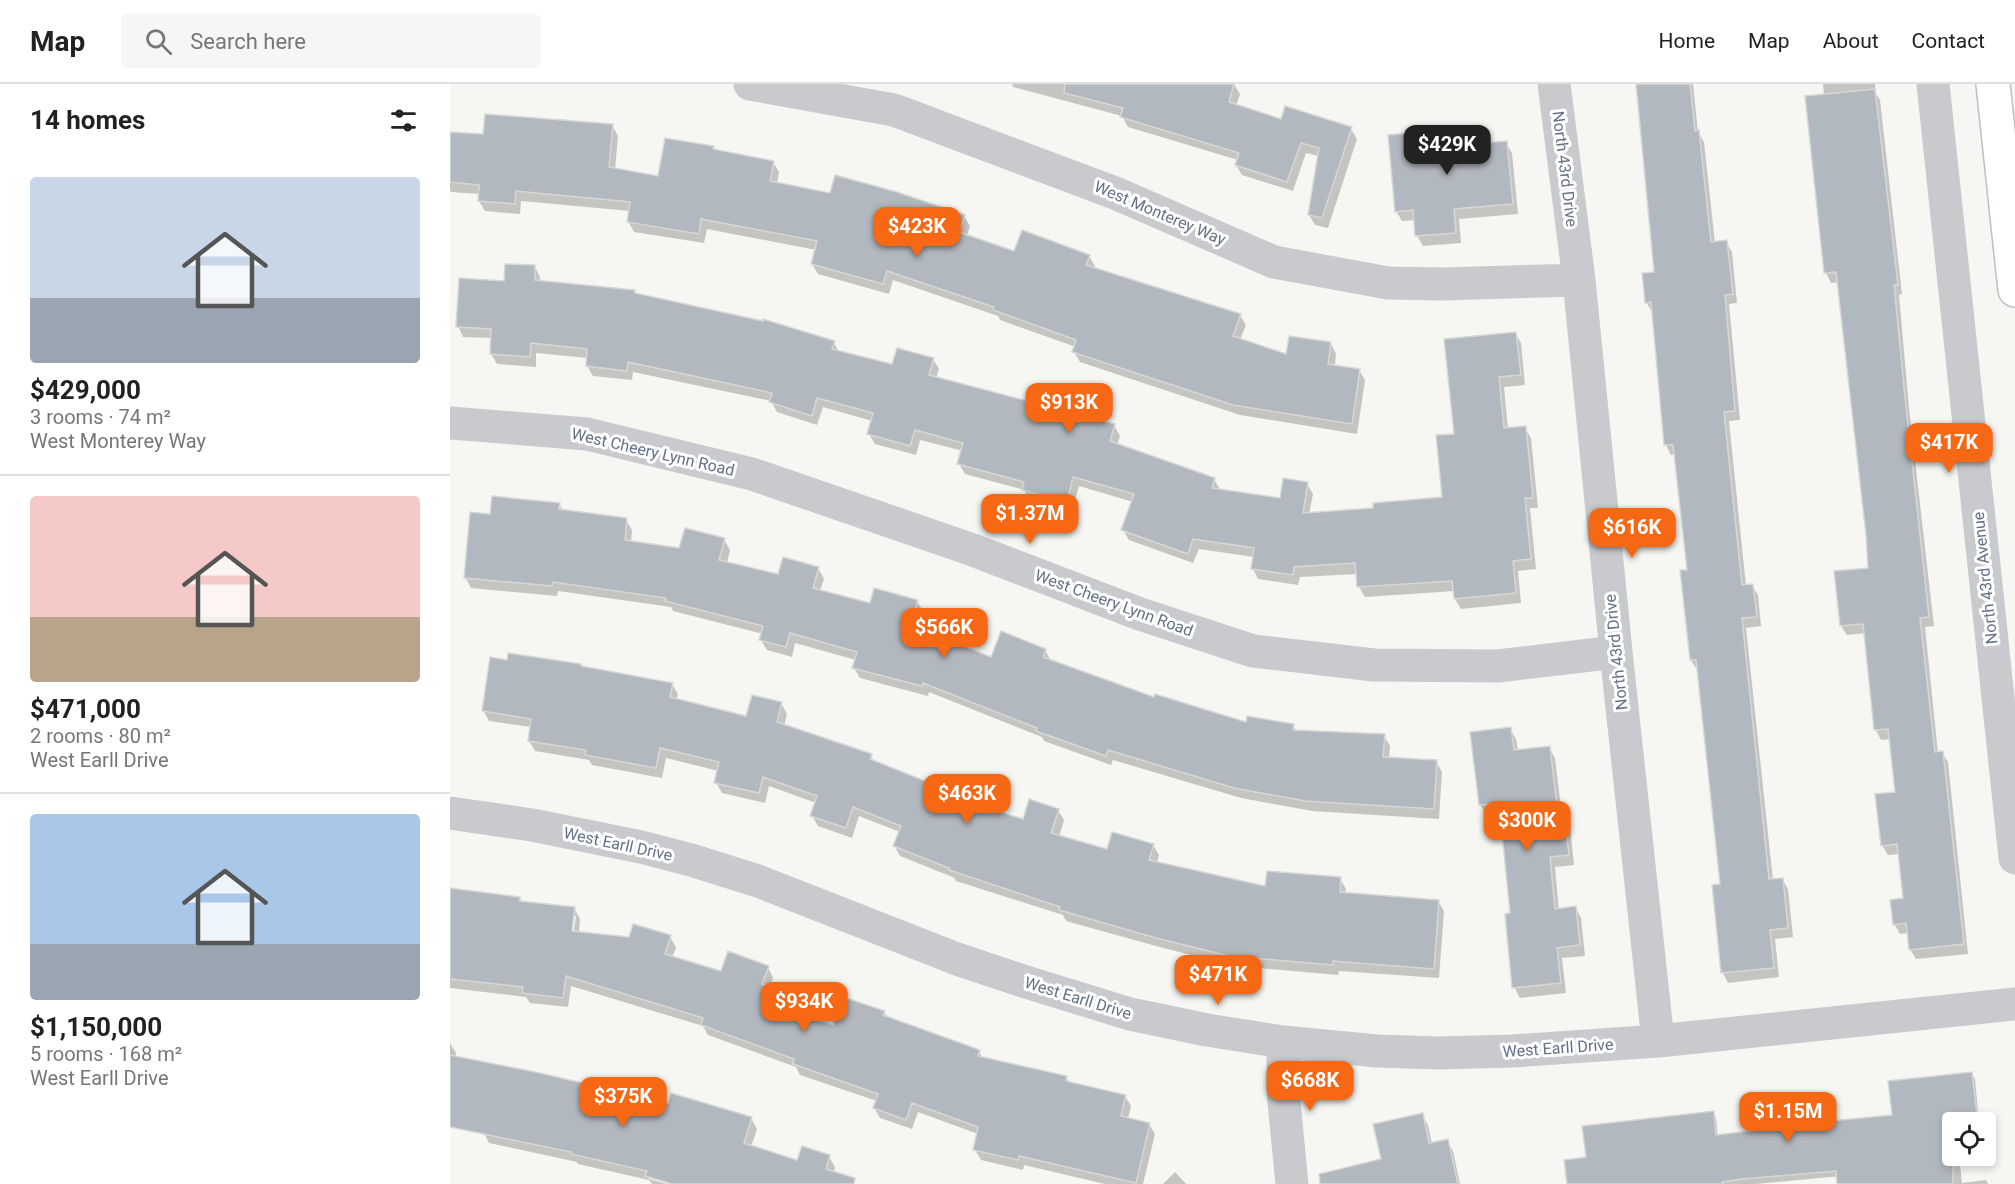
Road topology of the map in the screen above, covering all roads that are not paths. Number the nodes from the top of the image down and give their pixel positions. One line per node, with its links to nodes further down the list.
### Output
1 (750, 84): 6 (street, West Monterey Way)
2 (1554, 84): 6 (street, North 43rd Drive)
3 (1933, 84): 11 (street, North 43rd Avenue)
4 (1993, 84): 5 (main road)
5 (2007, 140): 7 (main road)
6 (1580, 280): 9 (street, North 43rd Drive)
7 (2015, 290)
8 (450, 423): 9 (street, West Cheery Lynn Road)
9 (1616, 652): 13 (street, North 43rd Drive)
10 (450, 813): 14 (street, West Earll Drive)
11 (2015, 858)
12 (2015, 1004): 13 (street, West Earll Drive)
13 (1658, 1041): 14 (street, West Earll Drive)
14 (1283, 1042): 15 (street)
15 (1292, 1184)

